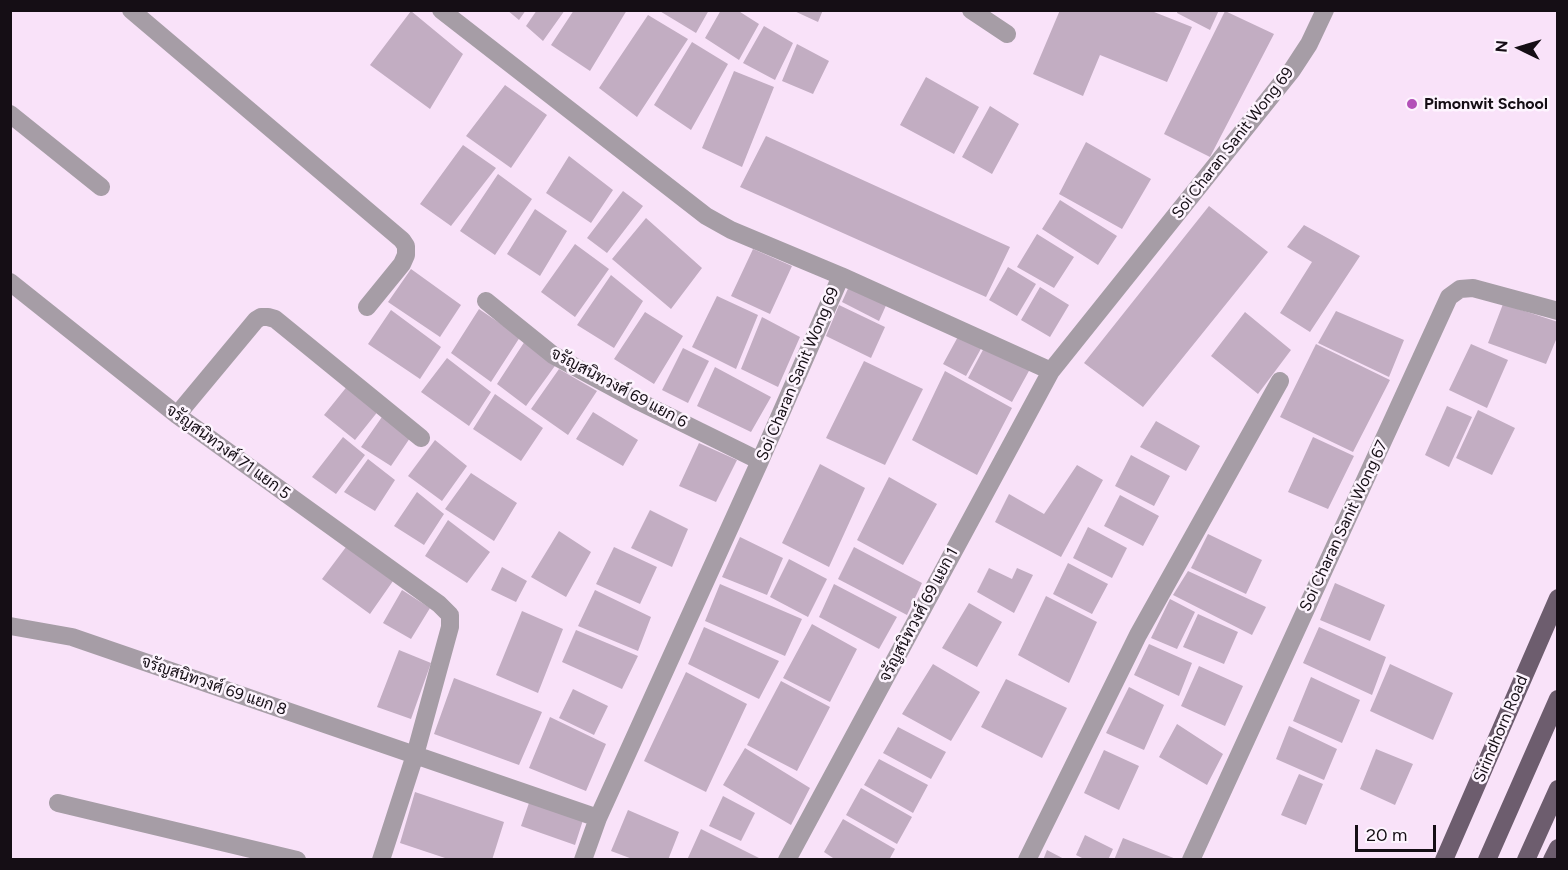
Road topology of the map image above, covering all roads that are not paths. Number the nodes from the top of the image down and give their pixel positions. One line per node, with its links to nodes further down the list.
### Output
1 (131, 10): 11 (street)
2 (441, 10): 8 (street)
3 (971, 10): 5 (street)
4 (1325, 10): 13 (street, Soi Charan Sanit Wong 69)
5 (1007, 34)
6 (10, 114): 7 (street)
7 (101, 187)
8 (841, 276): 13 (street, Soi Charan Sanit Wong 69); 17 (street, Soi Charan Sanit Wong 69)
9 (10, 282): 15 (street, จรัญสนิทวงศ์ 71 แยก 5)
10 (486, 301): 17 (street, จรัญสนิทวงศ์ 69 แยก 6)
11 (367, 307)
12 (1557, 311): 31 (street, Soi Charan Sanit Wong 67)
13 (1052, 371): 29 (street, จรัญสนิทวงศ์ 69 แยก 1)
14 (1280, 381): 30 (street)
15 (177, 415): 16 (street); 21 (street, จรัญสนิทวงศ์ 71 แยก 5)
16 (421, 438)
17 (760, 461): 24 (street, Soi Charan Sanit Wong 69)
18 (1557, 598): 32 (main road, Sirindhorn Road)
19 (10, 626): 21 (street, จรัญสนิทวงศ์ 69 แยก 8)
20 (1557, 699): 33 (main road)
21 (415, 755): 24 (street); 27 (street)
22 (1557, 789): 34 (main road)
23 (58, 803): 26 (street)
24 (598, 818): 28 (street, Soi Charan Sanit Wong 69)
25 (1557, 848): 35 (main road)
26 (297, 860)
27 (381, 860)
28 (583, 860)
29 (787, 860)
30 (1027, 860)
31 (1191, 860)
32 (1444, 860)
33 (1487, 860)
34 (1526, 860)
35 (1552, 860)

